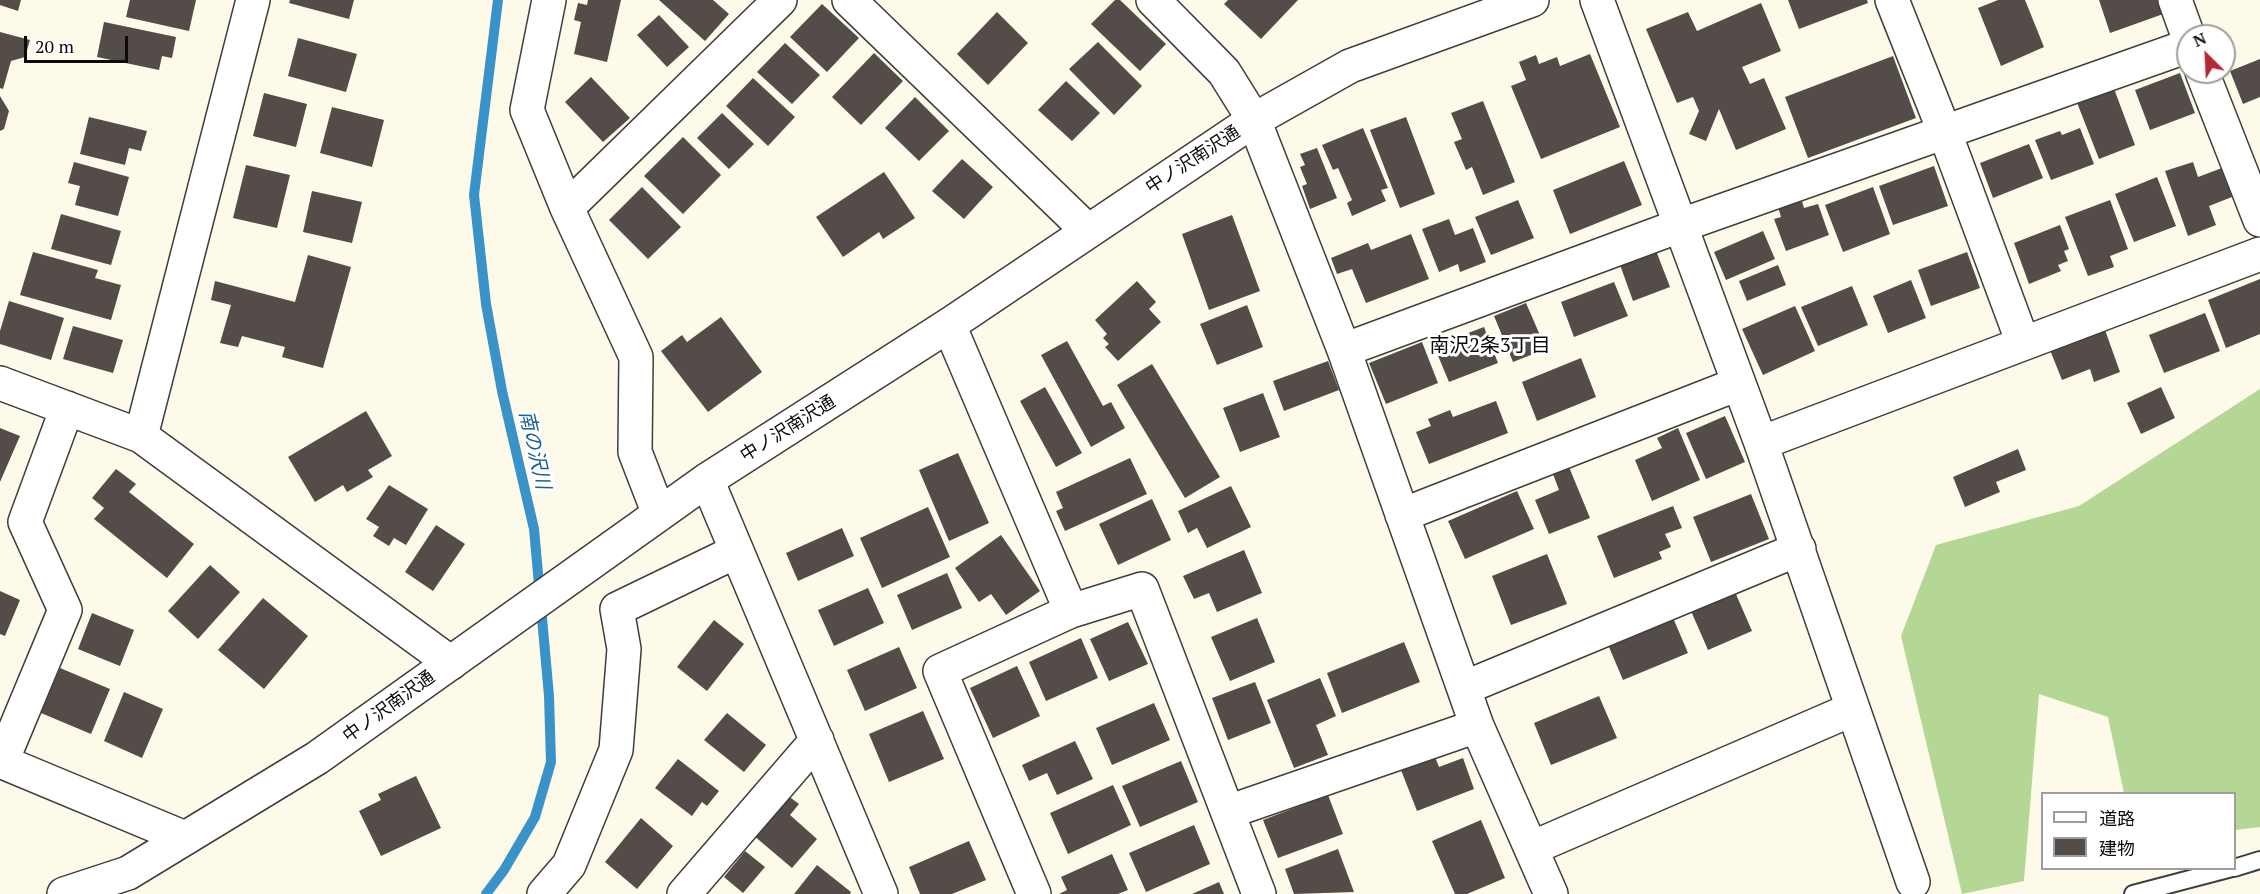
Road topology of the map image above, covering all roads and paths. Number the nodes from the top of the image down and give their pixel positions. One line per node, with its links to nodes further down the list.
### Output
1 (253, 0): 27 (street)
2 (549, 0): 16 (street)
3 (780, 0): 16 (street)
4 (849, 0): 19 (street)
5 (1153, 0): 14 (street)
6 (1533, 0): 10 (street, 中ノ沢南沢通)
7 (1597, 0): 18 (street)
8 (1892, 0): 15 (street)
9 (2175, 0): 11 (street)
10 (1479, 9): 14 (street, 中ノ沢南沢通)
11 (2184, 24)
12 (2176, 50): 15 (street)
13 (2207, 84): 17 (street)
14 (1254, 120): 19 (street, 中ノ沢南沢通); 23 (street)
15 (1945, 133): 18 (street); 22 (street)
16 (567, 208): 30 (street)
17 (2260, 220)
18 (1679, 226): 23 (street); 25 (street)
19 (1087, 230): 21 (street, 中ノ沢南沢通)
20 (2260, 254): 22 (street)
21 (949, 325): 29 (street, 中ノ沢南沢通); 34 (street)
22 (2022, 343): 28 (street)
23 (1344, 351): 31 (street)
24 (0, 383): 26 (street)
25 (1738, 384): 28 (street); 31 (street)
26 (67, 408): 27 (street); 40 (street)
27 (141, 436): 35 (street)
28 (1761, 443): 32 (street)
29 (707, 480): 30 (street, 中ノ沢南沢通); 33 (street)
30 (659, 514): 35 (street, 中ノ沢南沢通)
31 (1402, 515): 36 (street)
32 (1799, 549): 36 (street); 37 (street)
33 (737, 551): 39 (street); 50 (street)
34 (1071, 611): 41 (street); 53 (street)
35 (451, 663): 42 (street, 中ノ沢南沢通)
36 (1464, 688): 38 (street)
37 (1853, 709): 43 (street); 47 (street)
38 (1477, 726): 41 (street); 43 (street)
39 (817, 740): 51 (street); 52 (street)
40 (1, 761): 42 (street)
41 (1227, 813): 54 (street)
42 (185, 838): 49 (street, 中ノ沢南沢通)
43 (1532, 848): 48 (street)
44 (2260, 860): 45 (lane)
45 (2236, 867)
46 (2225, 870): 55 (lane)
47 (1920, 888)
48 (1542, 891)
49 (64, 894)
50 (544, 894)
51 (684, 894)
52 (881, 894)
53 (1034, 894)
54 (1259, 894)
55 (2133, 894)

